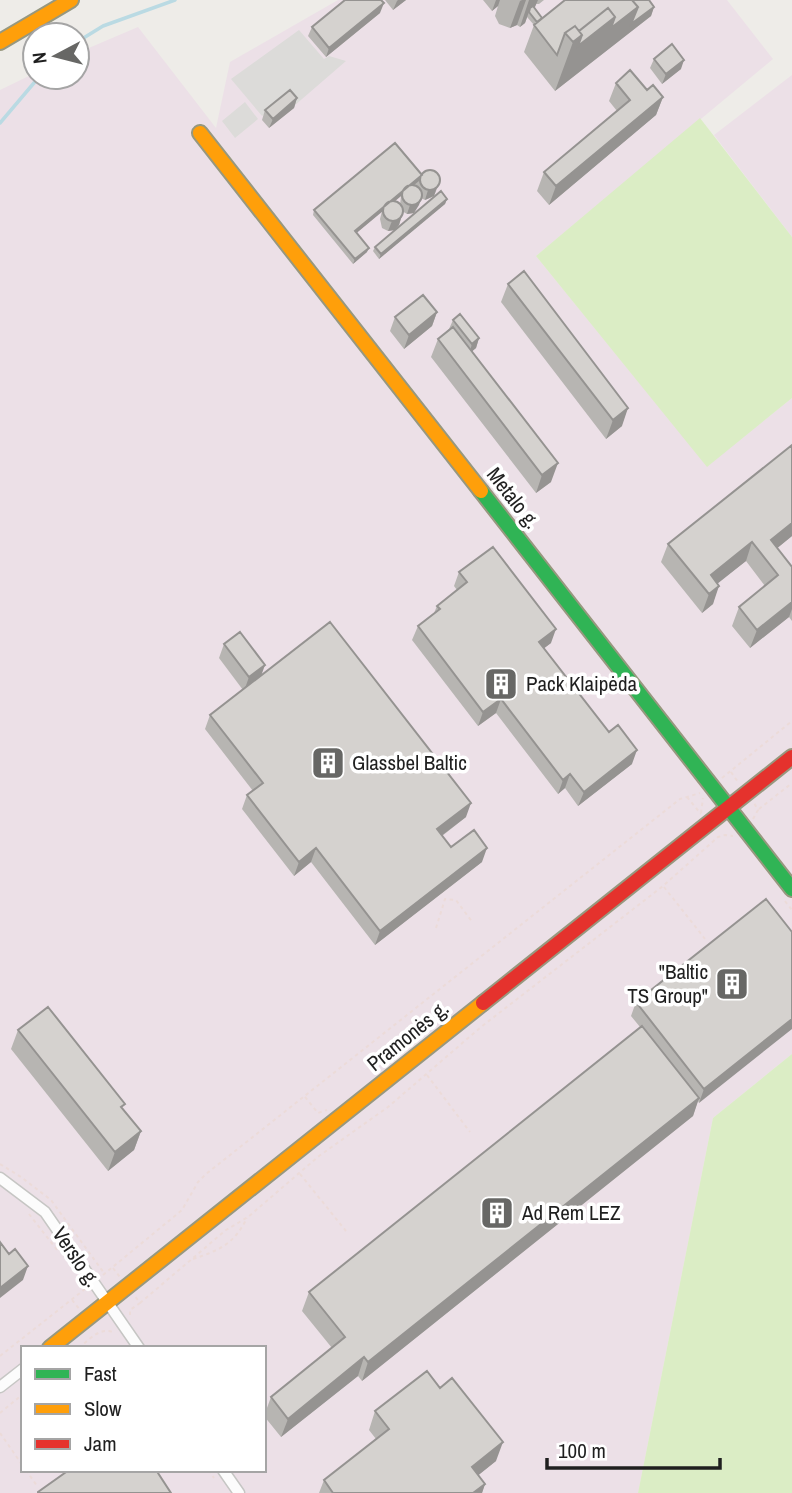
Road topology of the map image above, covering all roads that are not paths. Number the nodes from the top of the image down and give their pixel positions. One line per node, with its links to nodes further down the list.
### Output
1 (71, 0): 2 (street)
2 (0, 41)
3 (200, 133): 5 (street, Metalo g.)
4 (792, 757): 5 (street, Pramonės g.)
5 (729, 808): 6 (street, Metalo g.); 8 (street, Pramonės g.)
6 (792, 889)
7 (0, 1178): 8 (street, Verslo g.)
8 (107, 1302): 9 (street, Pramonės g.); 10 (street, Verslo g.)
9 (52, 1346)
10 (138, 1346)
11 (21, 1371): 12 (street)
12 (0, 1387)
13 (224, 1472): 14 (street)
14 (239, 1493)

